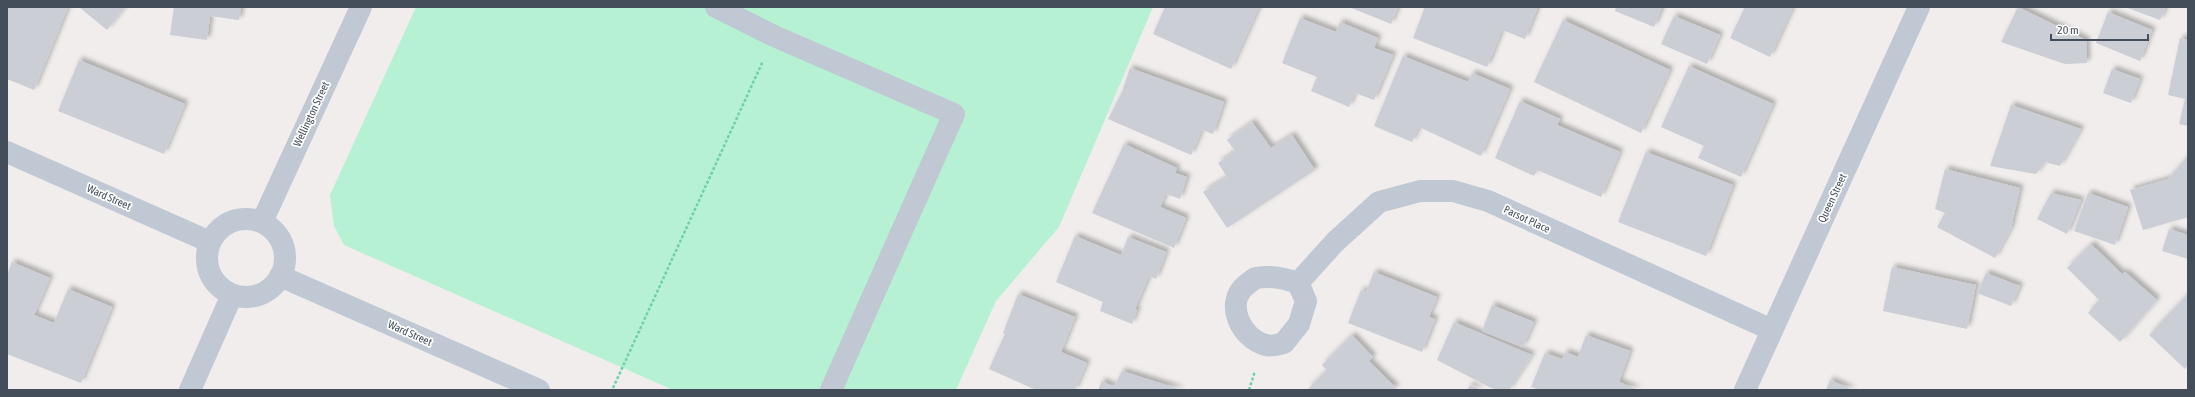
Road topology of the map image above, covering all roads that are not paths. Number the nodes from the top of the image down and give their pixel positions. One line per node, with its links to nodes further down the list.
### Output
1 (361, 7): 5 (street, Wellington Street)
2 (716, 7): 13 (street)
3 (1919, 7): 10 (street, Queen Street)
4 (7, 152): 6 (street, Ward Street)
5 (262, 222): 6 (street); 7 (street)
6 (210, 242): 9 (street)
7 (280, 276): 9 (street); 12 (street, Ward Street)
8 (1298, 283): 10 (street, Parsot Place)
9 (232, 295): 11 (street)
10 (1772, 330): 14 (street, Queen Street)
11 (190, 390)
12 (539, 390)
13 (831, 390)
14 (1745, 390)

